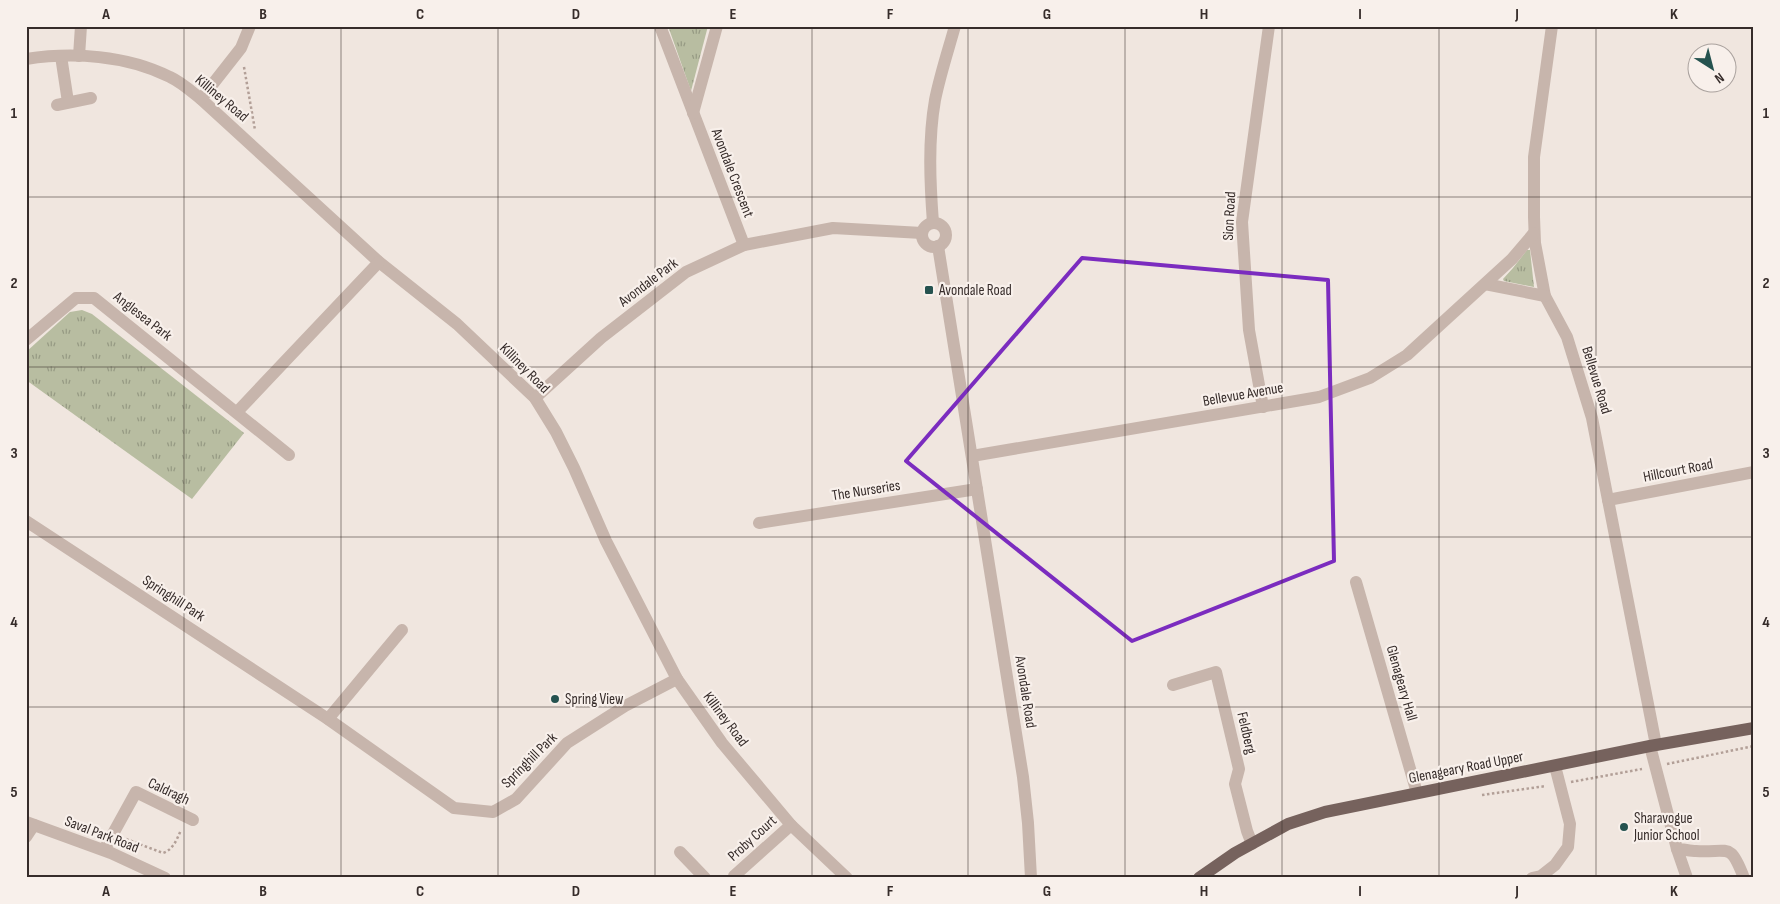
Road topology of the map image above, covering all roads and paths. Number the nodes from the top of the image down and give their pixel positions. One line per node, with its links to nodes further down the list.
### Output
1 (81, 26): 10 (street)
2 (250, 26): 8 (street)
3 (660, 26): 14 (street, Avondale Crescent)
4 (717, 26): 14 (street)
5 (955, 26): 16 (street, Avondale Road)
6 (1269, 26): 25 (street, Sion Road)
7 (1552, 26): 17 (street, Bellevue Road)
8 (241, 48): 13 (street); 15 (path)
9 (61, 56): 10 (street, Killiney Road); 11 (street, Killiney Road); 12 (street)
10 (79, 56): 13 (street, Killiney Road)
11 (26, 59)
12 (91, 98)
13 (201, 99): 15 (street, Killiney Road)
14 (693, 112): 18 (street, Avondale Crescent)
15 (258, 149): 20 (street, Killiney Road)
16 (928, 227): 18 (street, Avondale Park); 19 (street); 19 (street, Avondale Road)
17 (1534, 233): 21 (street, Bellevue Avenue); 22 (street, Bellevue Road)
18 (744, 245): 24 (street, Avondale Park)
19 (938, 246): 28 (street, Avondale Road)
20 (379, 262): 24 (street, Killiney Road); 26 (street)
21 (1485, 284): 22 (street); 25 (street, Bellevue Avenue)
22 (1545, 296): 31 (street, Bellevue Road)
23 (26, 340): 26 (street, Anglesea Park)
24 (536, 398): 36 (street, Killiney Road)
25 (1263, 407): 28 (street, Bellevue Avenue)
26 (237, 412): 27 (street, Anglesea Park)
27 (289, 455)
28 (972, 456): 30 (street, Avondale Road)
29 (1754, 472): 31 (street, Hillcourt Road)
30 (977, 489): 33 (street, The Nurseries); 61 (street, Avondale Road)
31 (1608, 500): 40 (street, Bellevue Road)
32 (26, 520): 38 (street, Springhill Park)
33 (759, 523)
34 (1356, 582): 45 (street, Glenageary Hall)
35 (402, 630): 38 (street)
36 (677, 679): 38 (street, Springhill Park); 49 (street, Killiney Road)
37 (1173, 685): 52 (street, Feldberg)
38 (328, 719)
39 (1754, 728): 40 (main road, Glenageary Road Upper)
40 (1653, 745): 42 (main road, Glenageary Road Upper); 43 (street, Bellevue Road)
41 (1754, 746): 43 (path, Glenageary Road Upper)
42 (1555, 766): 44 (street); 45 (main road, Glenageary Road Upper)
43 (1655, 766): 44 (path, Glenageary Road Upper); 53 (street, Bellevue Road)
44 (1560, 784): 46 (path, Glenageary Road Upper); 58 (street)
45 (1417, 793): 52 (main road, Glenageary Road Upper)
46 (1477, 796)
47 (190, 819): 50 (path); 50 (street, Caldragh)
48 (30, 824): 51 (street); 54 (street, Saval Park Road)
49 (791, 825): 56 (street, Proby Court); 60 (street, Killiney Road)
50 (113, 833): 54 (street, Caldragh)
51 (26, 837)
52 (1252, 844): 62 (main road, Glenageary Road Upper)
53 (1676, 849): 63 (street, Bellevue Road); 64 (street)
54 (104, 850): 57 (street, Saval Park Road)
55 (680, 852): 59 (street)
56 (734, 876)
57 (163, 877)
58 (1538, 877)
59 (705, 878)
60 (847, 878)
61 (1031, 878)
62 (1199, 878)
63 (1687, 878)
64 (1744, 878)

